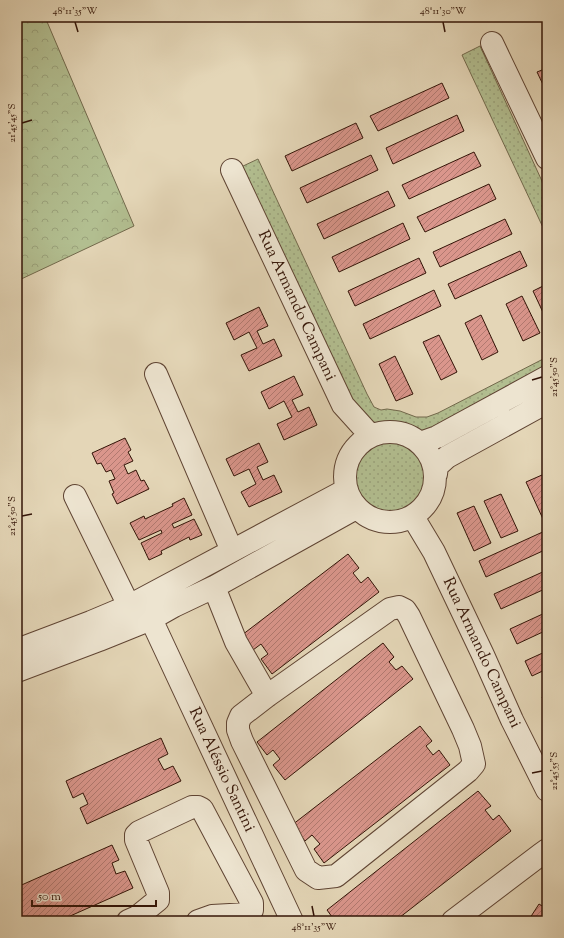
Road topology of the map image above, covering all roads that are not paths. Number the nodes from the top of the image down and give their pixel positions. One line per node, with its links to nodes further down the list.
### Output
1 (492, 43): 2 (street)
2 (547, 158)
3 (232, 170): 7 (street, Rua Armando Campani)
4 (156, 374): 13 (street)
5 (547, 377): 8 (street)
6 (547, 402): 9 (street)
7 (371, 436): 8 (street); 11 (street)
8 (420, 442): 9 (street)
9 (436, 474): 12 (street)
10 (74, 496): 15 (street)
11 (351, 499): 12 (street); 13 (street); 14 (street)
12 (413, 517): 20 (street, Rua Armando Campani)
13 (232, 551): 15 (street)
14 (214, 587): 16 (street); 19 (street)
15 (129, 606): 17 (street)
16 (151, 619): 18 (street); 24 (street, Rua Aléssio Santini)
17 (17, 650)
18 (17, 671)
19 (267, 696): 19 (street)
20 (547, 790)
21 (547, 850): 25 (street)
22 (135, 920): 23 (street)
23 (198, 921)
24 (292, 921)
25 (453, 921)

